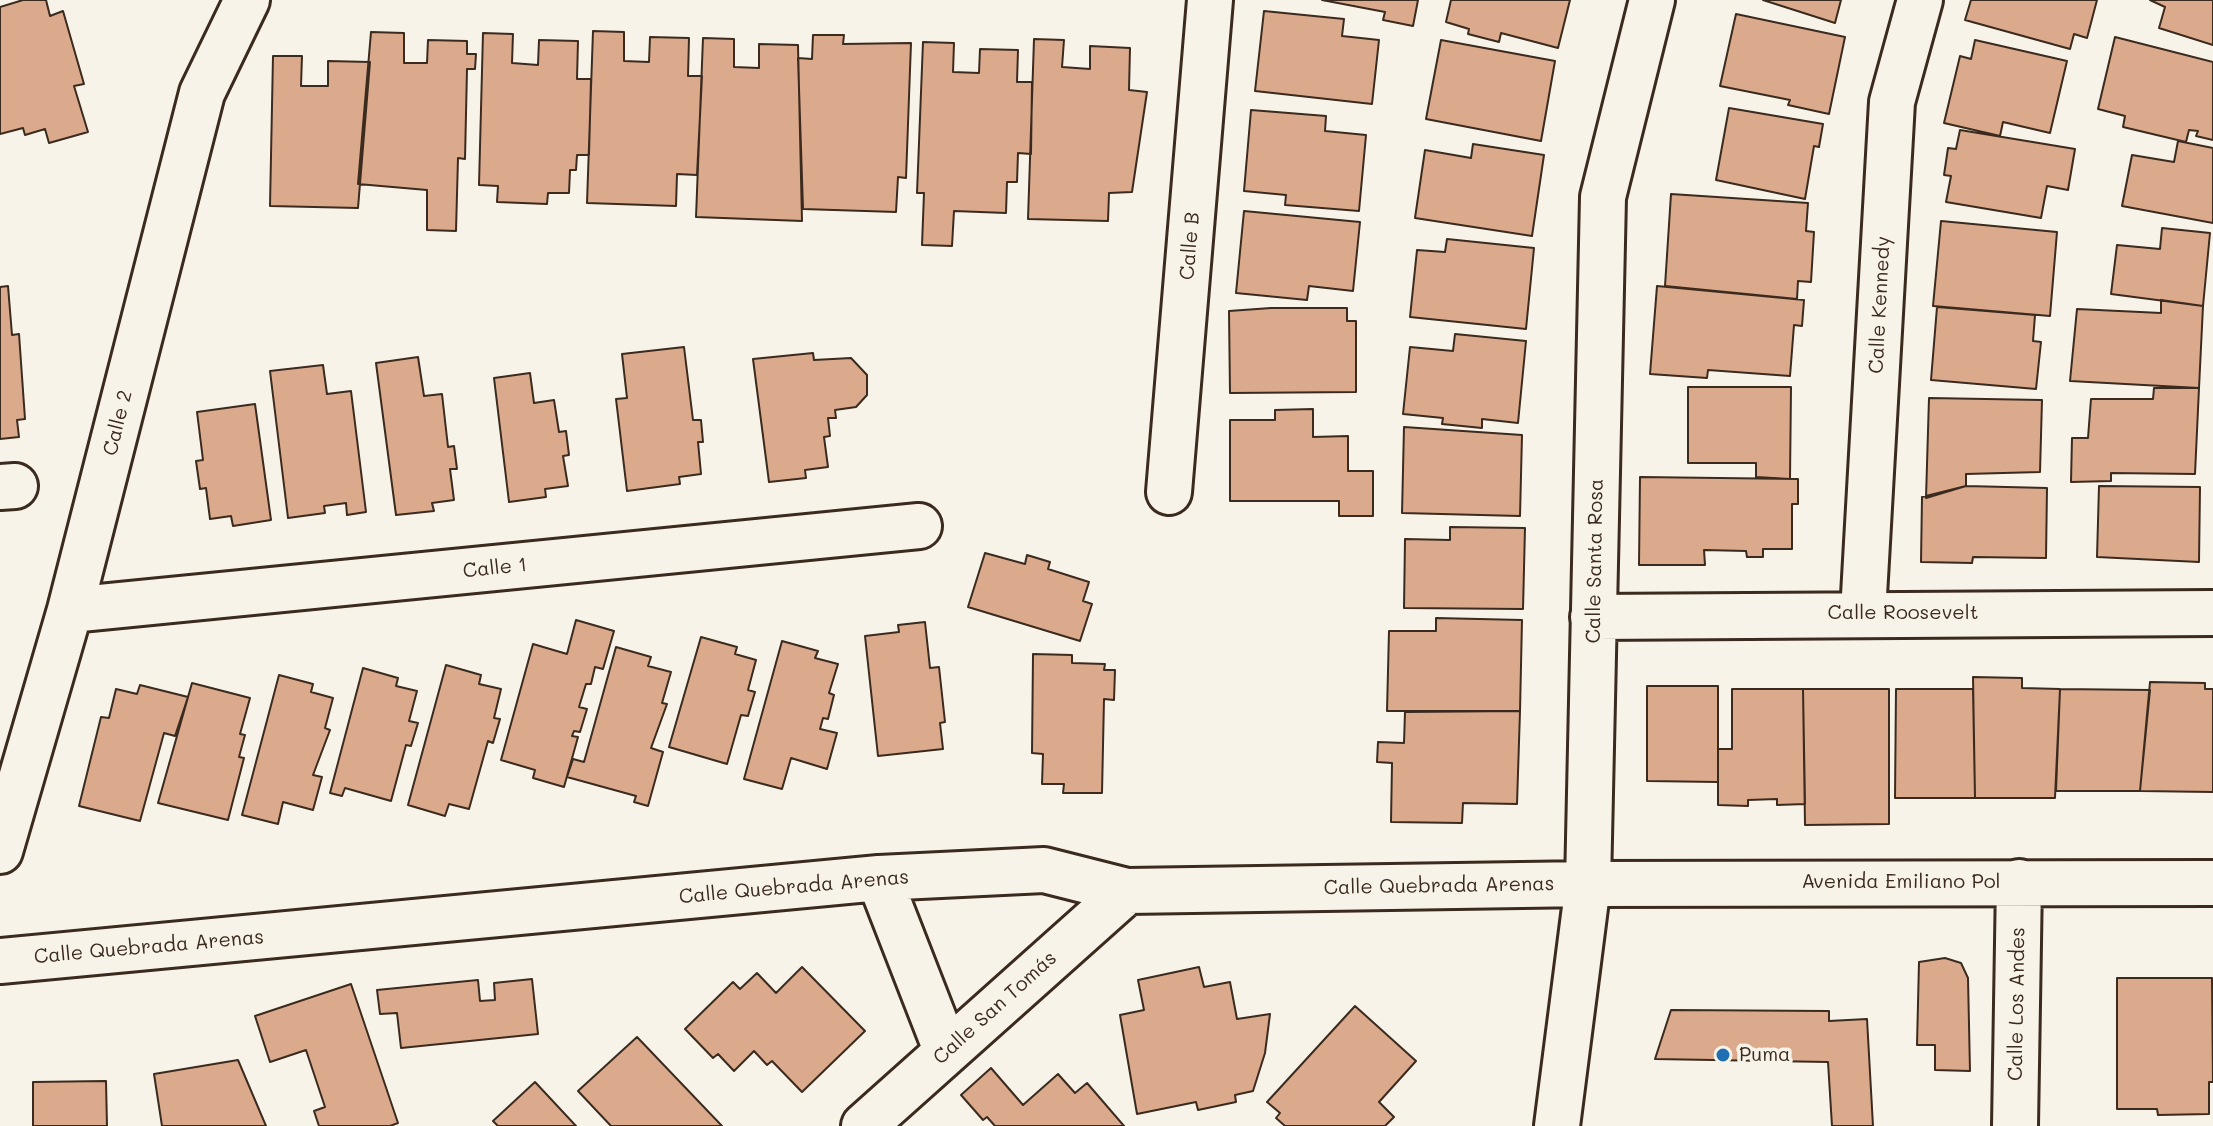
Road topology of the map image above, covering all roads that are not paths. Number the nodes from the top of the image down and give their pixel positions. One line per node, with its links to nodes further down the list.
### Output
1 (247, 0): 7 (street, Calle 2)
2 (1210, 0): 5 (street, Calle B)
3 (1652, 0): 10 (street, Calle Santa Rosa)
4 (1920, 0): 8 (street, Calle Kennedy)
5 (1169, 492)
6 (919, 526): 7 (street, Calle 1)
7 (70, 610): 11 (street, Calle 2)
8 (1863, 613): 9 (street, Calle Roosevelt); 10 (street, Calle Roosevelt)
9 (2213, 613)
10 (1593, 617): 15 (street, Calle Santa Rosa)
11 (0, 851)
12 (879, 878): 16 (street, Calle Quebrada Arenas); 17 (street, Calle Quebrada Arenas); 18 (street)
13 (2019, 882): 14 (street, Avenida Emiliano Pol); 15 (street, Avenida Emiliano Pol); 21 (street, Calle Los Andes)
14 (2213, 883)
15 (1588, 884): 16 (street, Calle Quebrada Arenas); 20 (street, Calle Santa Rosa)
16 (1127, 891): 18 (street, Calle San Tomás)
17 (0, 961)
18 (946, 1050): 19 (street, Calle San Tomás)
19 (864, 1126)
20 (1557, 1126)
21 (2015, 1126)

